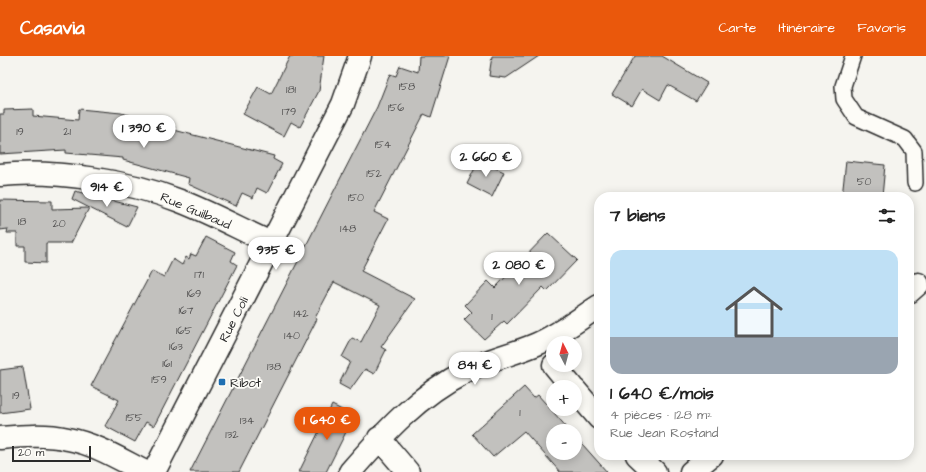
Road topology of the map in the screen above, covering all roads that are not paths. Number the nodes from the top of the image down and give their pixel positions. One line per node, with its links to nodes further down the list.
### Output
1 (360, 56): 5 (street, Rue Coli)
2 (853, 56): 4 (lane)
3 (0, 175): 5 (street, Rue Guilbaud)
4 (915, 183)
5 (270, 244): 18 (street, Rue Coli)
6 (594, 309): 7 (street)
7 (537, 344): 8 (street); 14 (street)
8 (546, 355)
9 (560, 372): 10 (street)
10 (567, 380)
11 (582, 398): 12 (street)
12 (594, 412)
13 (0, 438): 17 (street)
14 (379, 438): 19 (street); 20 (street)
15 (643, 460): 21 (street)
16 (706, 460): 22 (street)
17 (145, 472)
18 (154, 472)
19 (350, 472)
20 (408, 472)
21 (656, 472)
22 (691, 472)

